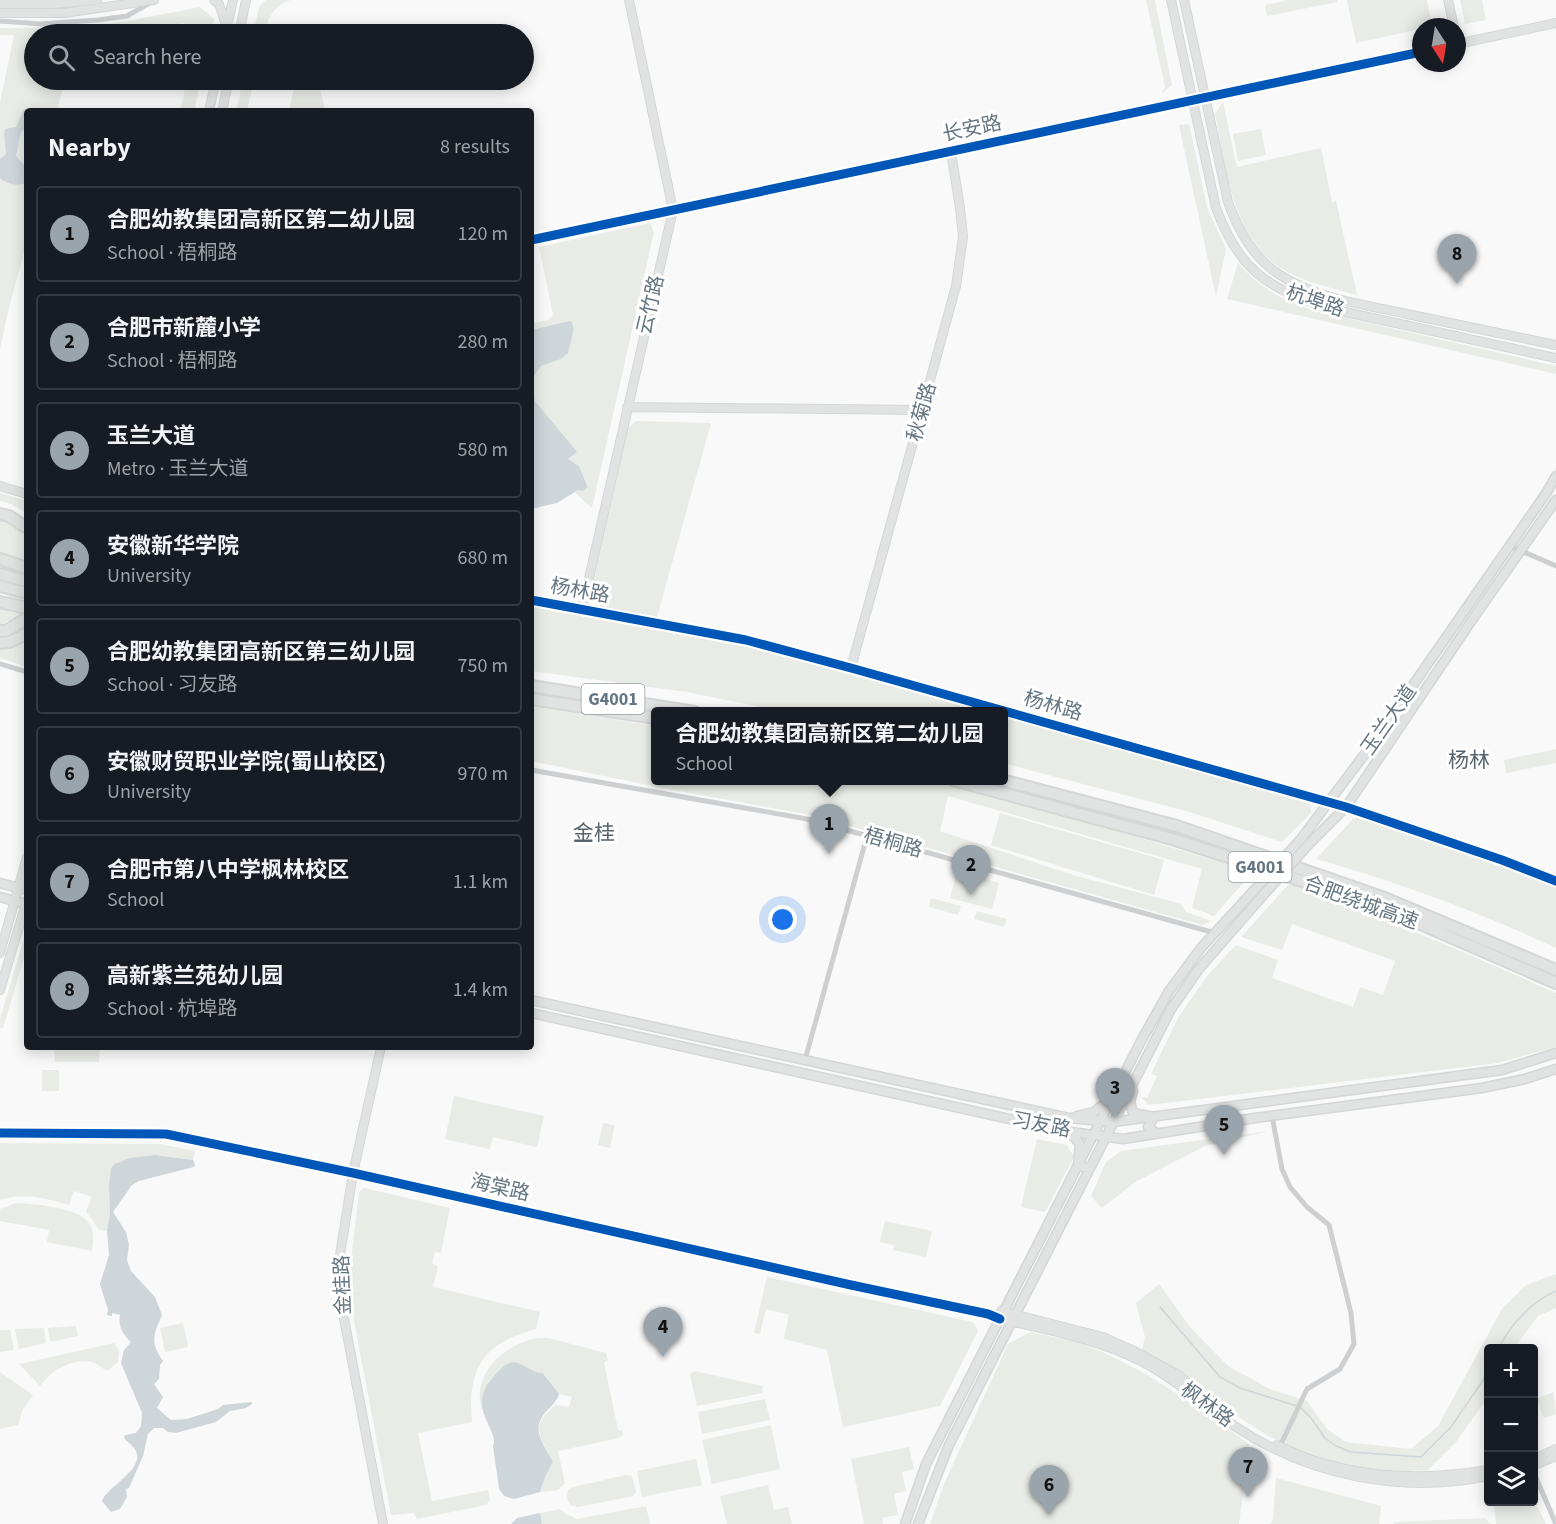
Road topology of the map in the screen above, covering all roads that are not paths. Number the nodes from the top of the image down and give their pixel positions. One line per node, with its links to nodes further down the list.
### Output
1 (98, 0): 10 (street)
2 (155, 0): 11 (street); 13 (street)
3 (214, 0): 15 (street)
4 (233, 0): 16 (street)
5 (246, 0): 17 (street)
6 (629, 0): 27 (street, 云竹路)
7 (1171, 0): 23 (street, 杭埠路)
8 (1184, 0): 22 (street, 杭埠路)
9 (1448, 0): 12 (street)
10 (0, 4)
11 (0, 13)
12 (1452, 18)
13 (0, 21)
14 (1556, 23): 18 (street)
15 (225, 24)
16 (228, 24)
17 (241, 24)
18 (1466, 42)
19 (1412, 54): 22 (street, 长安路)
20 (214, 90): 24 (street)
21 (227, 90): 25 (street)
22 (1205, 98): 23 (street, 长安路); 29 (street, 杭埠路)
23 (1193, 100): 26 (street, 长安路); 30 (street, 杭埠路)
24 (210, 108)
25 (223, 108)
26 (951, 152): 27 (street, 长安路); 32 (street, 秋菊路)
27 (673, 210): 28 (street, 长安路); 31 (street, 云竹路)
28 (534, 239)
29 (1556, 345)
30 (1556, 358)
31 (627, 407): 32 (street); 55 (street, 云竹路)
32 (922, 410): 61 (street, 秋菊路)
33 (1556, 476): 43 (main road, 玉兰大道)
34 (1556, 485): 37 (main road)
35 (0, 486): 36 (street)
36 (24, 493)
37 (1556, 493)
38 (1556, 500): 44 (main road, 玉兰大道)
39 (0, 507): 41 (highway)
40 (0, 514): 42 (highway)
41 (24, 518)
42 (24, 525)
43 (1510, 546): 44 (street); 72 (main road, 玉兰大道)
44 (1521, 552): 46 (street); 73 (main road, 玉兰大道)
45 (0, 559): 47 (highway)
46 (1556, 566)
47 (22, 567)
48 (0, 574): 49 (highway)
49 (24, 580)
50 (0, 586): 51 (highway)
51 (24, 592)
52 (534, 601): 55 (street, 杨林路)
53 (0, 602): 54 (highway)
54 (24, 607)
55 (582, 609): 61 (street, 杨林路)
56 (24, 620): 57 (highway)
57 (0, 631)
58 (24, 635): 59 (highway)
59 (0, 643)
60 (0, 664): 62 (street)
61 (851, 668): 66 (street, 杨林路)
62 (24, 671)
63 (534, 686): 65 (highway, G4001)
64 (534, 699): 68 (highway, G4001)
65 (669, 707)
66 (990, 707)
67 (1008, 712): 72 (street, 杨林路)
68 (651, 717)
69 (534, 772): 74 (street, 梧桐路)
70 (1008, 782): 85 (highway, 合肥绕城高速 / G4001)
71 (972, 785): 86 (highway, 合肥绕城高速 / G4001)
72 (1329, 802): 73 (street, 杨林路); 75 (main road, 玉兰大道)
73 (1346, 807): 75 (main road, 玉兰大道); 76 (street, 杨林路)
74 (867, 836): 83 (street, 梧桐路); 92 (street)
75 (1305, 841): 83 (main road, 玉兰大道, bridge); 94 (main road, 玉兰大道, bridge)
76 (1556, 881)
77 (0, 883): 78 (main road)
78 (23, 889): 80 (street)
79 (0, 897): 80 (main road)
80 (15, 901): 81 (main road); 84 (street)
81 (24, 902)
82 (24, 912): 87 (street)
83 (1215, 933): 95 (main road, 玉兰大道)
84 (0, 953)
85 (1556, 970)
86 (1556, 983)
87 (0, 990)
88 (534, 1001): 92 (main road, 习友路)
89 (534, 1014): 103 (main road, 习友路)
90 (380, 1050): 112 (street, 金桂路)
91 (1556, 1053): 100 (main road, 习友路)
92 (805, 1060): 99 (main road, 习友路)
93 (1556, 1069): 98 (main road, 习友路)
94 (1136, 1078): 96 (main road, 玉兰大道); 100 (main road)
95 (1119, 1083): 96 (main road); 97 (main road, 玉兰大道)
96 (1130, 1089): 102 (main road, 玉兰大道)
97 (1112, 1097): 99 (main road); 101 (main road, 玉兰大道)
98 (1272, 1116): 105 (main road, 习友路); 115 (street)
99 (1070, 1118): 101 (main road, 习友路)
100 (1154, 1118): 102 (main road, 习友路); 105 (main road)
101 (1100, 1121): 102 (main road, 习友路); 106 (main road, 玉兰大道)
102 (1113, 1122): 107 (main road, 玉兰大道)
103 (1064, 1131): 106 (main road, 习友路); 110 (main road)
104 (0, 1134): 112 (street, 海棠路)
105 (1156, 1134): 108 (main road, 习友路)
106 (1093, 1135): 107 (main road, 习友路); 110 (main road, 玉兰大道)
107 (1106, 1137): 108 (main road, 习友路); 109 (main road, 玉兰大道)
108 (1123, 1139): 109 (main road)
109 (1094, 1159): 111 (main road, 玉兰大道)
110 (1078, 1165): 111 (main road); 113 (main road, 玉兰大道)
111 (1089, 1169): 114 (main road, 玉兰大道)
112 (353, 1173): 113 (street, 海棠路); 123 (street, 金桂路)
113 (1002, 1314): 114 (street, 枫林路); 124 (main road, 玉兰大道)
114 (1014, 1317): 115 (street, 枫林路); 125 (main road, 玉兰大道)
115 (1278, 1448): 120 (street, 枫林路); 121 (street, 枫林路)
116 (1556, 1449): 118 (street)
117 (1556, 1456): 119 (street)
118 (1538, 1457)
119 (1538, 1463)
120 (1484, 1471)
121 (1484, 1477)
122 (1538, 1484): 126 (street)
123 (384, 1524)
124 (905, 1524)
125 (918, 1524)
126 (1556, 1524)

